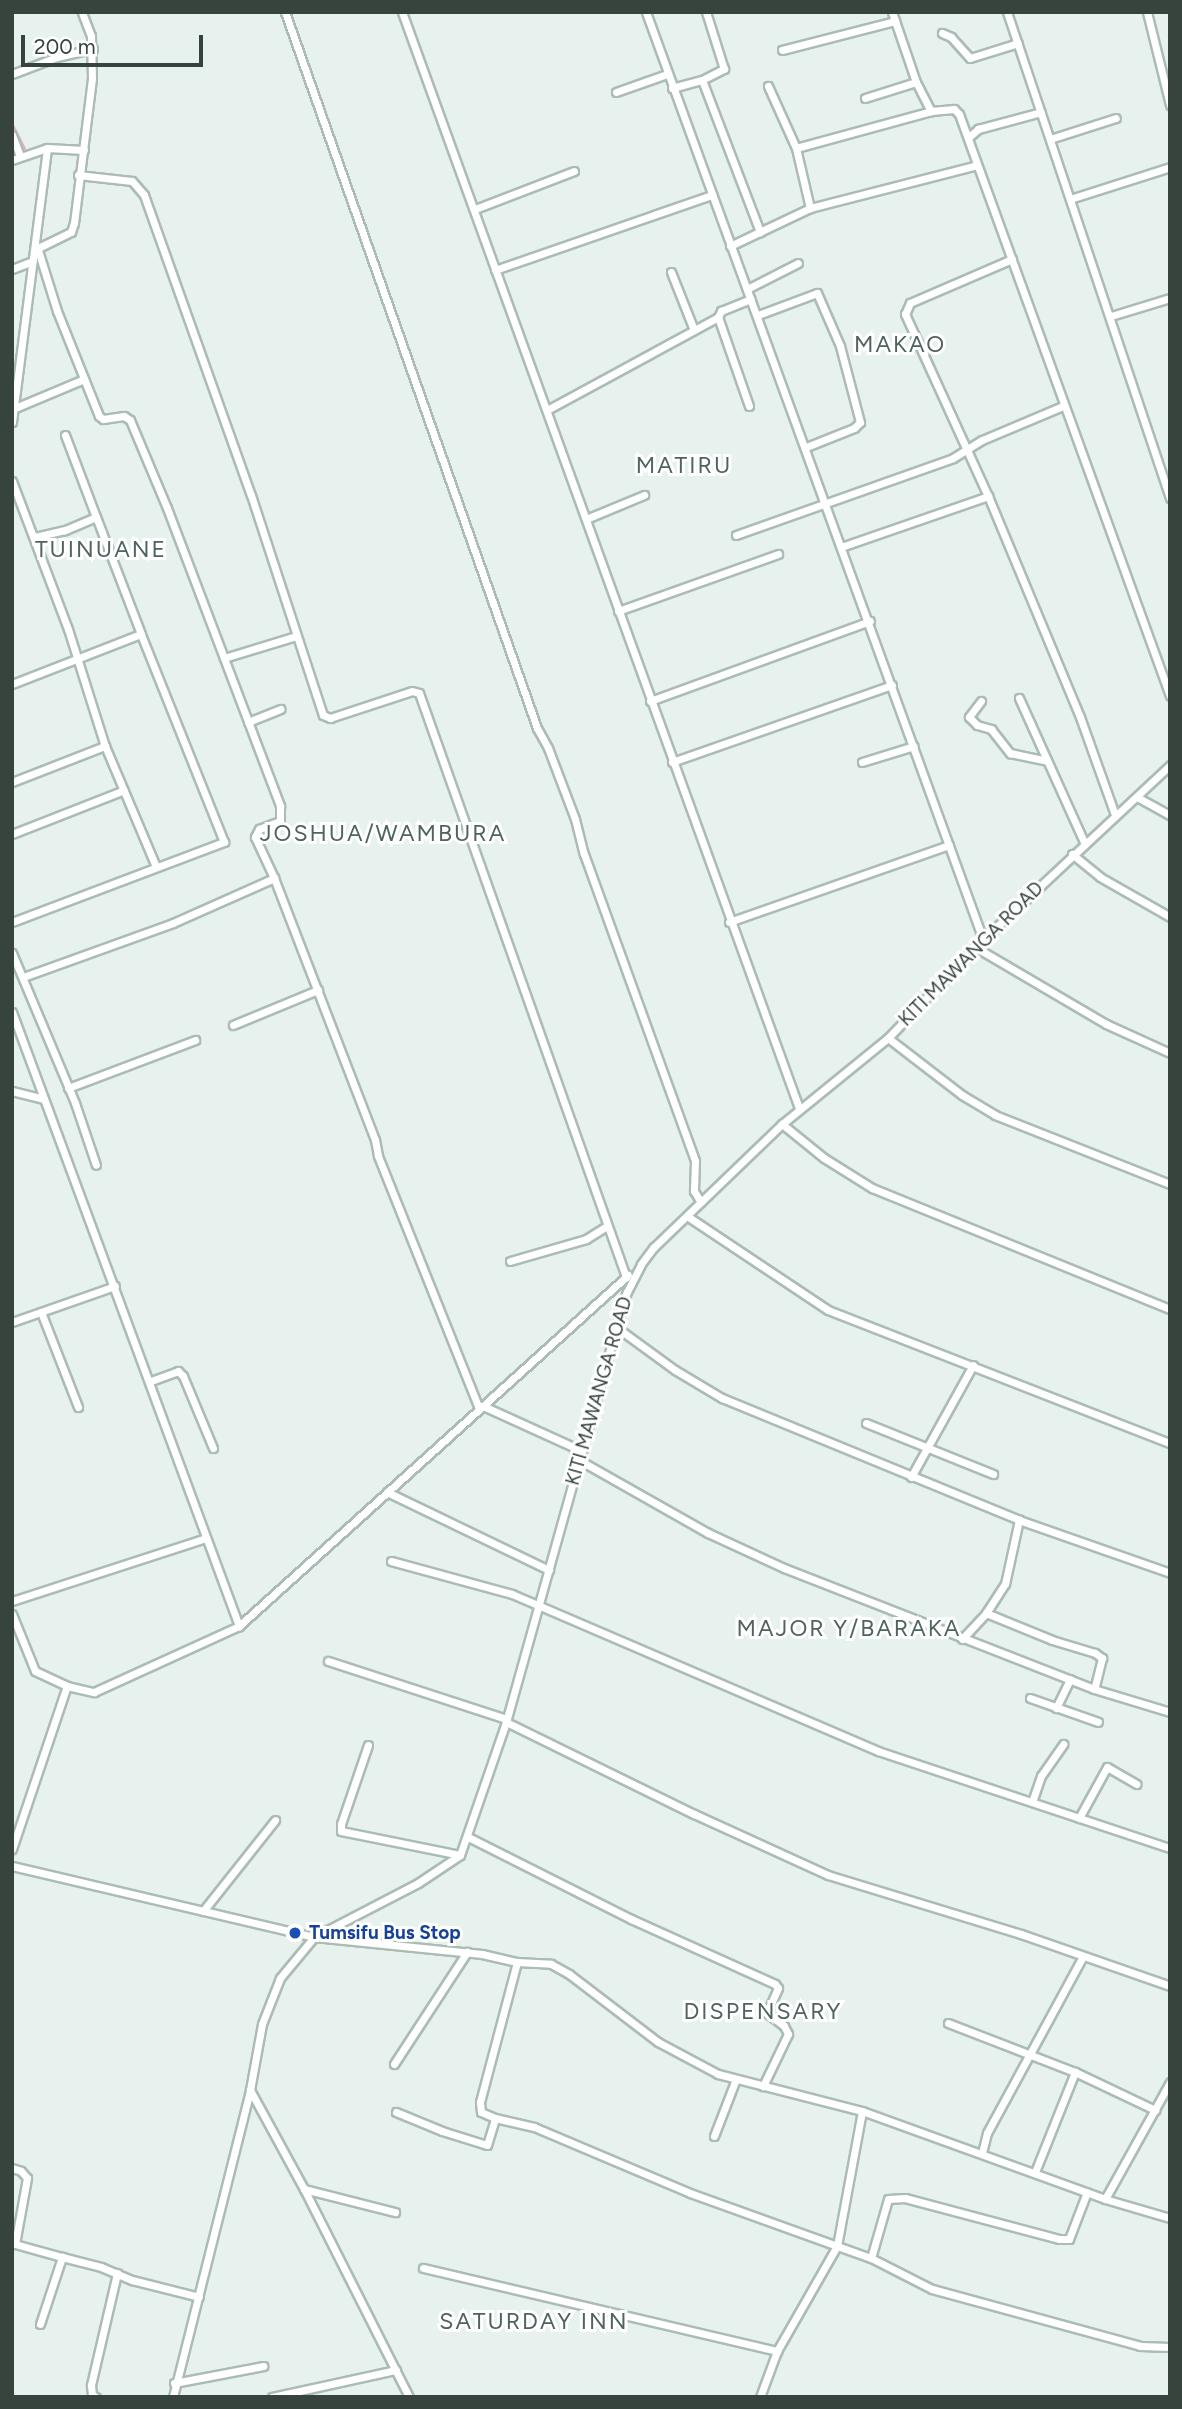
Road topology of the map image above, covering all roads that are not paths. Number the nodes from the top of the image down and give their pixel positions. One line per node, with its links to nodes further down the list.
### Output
1 (82, 12): 12 (street)
2 (285, 12): 130 (street)
3 (402, 12): 40 (street)
4 (646, 12): 15 (street)
5 (706, 12): 16 (street)
6 (892, 12): 9 (street)
7 (1007, 12): 11 (street)
8 (1147, 12): 22 (street)
9 (895, 21): 13 (street); 17 (street)
10 (942, 33): 11 (street)
11 (1018, 43): 24 (street)
12 (93, 49): 14 (street); 31 (street)
13 (782, 50)
14 (12, 74)
15 (667, 74): 19 (street); 20 (street)
16 (702, 80): 19 (street); 41 (street)
17 (916, 82): 21 (street); 23 (street)
18 (768, 86): 30 (street)
19 (672, 88): 37 (street)
20 (616, 92)
21 (865, 98)
22 (1170, 105)
23 (931, 111): 27 (street); 30 (street)
24 (1041, 112): 27 (street); 28 (street)
25 (1116, 118): 28 (street)
26 (12, 135): 32 (street)
27 (970, 136): 33 (street)
28 (1051, 139): 38 (street)
29 (47, 148): 31 (street); 32 (street); 43 (street)
30 (796, 148): 39 (street)
31 (84, 150): 36 (street)
32 (16, 158)
33 (977, 165): 39 (street); 44 (street)
34 (1170, 167): 38 (street)
35 (574, 171): 40 (street)
36 (78, 174): 43 (street); 81 (street)
37 (712, 195): 42 (street); 49 (street)
38 (1070, 199): 55 (street)
39 (810, 208): 41 (street)
40 (475, 209): 49 (street)
41 (760, 232): 42 (street)
42 (730, 246): 51 (street)
43 (37, 250): 45 (street); 46 (street)
44 (1012, 259): 60 (street); 66 (street)
45 (30, 260): 46 (street); 48 (street); 61 (street)
46 (40, 263): 58 (street)
47 (798, 263): 51 (street)
48 (12, 269)
49 (495, 270): 62 (street)
50 (671, 272): 57 (street)
51 (747, 289): 53 (street)
52 (1170, 298): 55 (street)
53 (751, 299): 54 (street); 56 (street)
54 (758, 315): 65 (street); 65 (street)
55 (1111, 316): 70 (street)
56 (718, 317): 57 (street); 59 (street)
57 (694, 330): 62 (street)
58 (84, 379): 61 (street); 82 (street)
59 (749, 406)
60 (1063, 407): 66 (street); 86 (street)
61 (15, 408): 63 (street)
62 (548, 410): 73 (street)
63 (12, 422)
64 (65, 435): 72 (street)
65 (806, 447): 71 (street)
66 (968, 449): 69 (street); 71 (street)
67 (12, 481): 75 (street)
68 (644, 495): 73 (street)
69 (988, 496): 76 (street); 102 (street)
70 (1170, 498)
71 (824, 502): 74 (street); 76 (street)
72 (96, 517): 75 (street); 80 (street)
73 (586, 519): 78 (street)
74 (736, 536)
75 (34, 537): 83 (street)
76 (841, 547): 79 (street)
77 (778, 554): 78 (street)
78 (618, 611): 88 (street)
79 (870, 621): 85 (street); 88 (street)
80 (141, 634): 83 (street); 108 (street)
81 (296, 636): 82 (street); 132 (street)
82 (224, 658): 91 (street)
83 (77, 661): 84 (street); 92 (street)
84 (12, 684)
85 (892, 685): 93 (street); 95 (street)
86 (1170, 696)
87 (1019, 698): 94 (street)
88 (650, 701): 95 (street)
89 (981, 701): 94 (street)
90 (281, 709): 91 (street)
91 (248, 722): 109 (street)
92 (105, 746): 99 (street); 100 (street)
93 (914, 746): 96 (street); 105 (street)
94 (1047, 761): 106 (street)
95 (671, 762): 112 (street)
96 (862, 762)
97 (1170, 765): 98 (street, KITI MAWANGA ROAD)
98 (1166, 773): 101 (street, KITI MAWANGA ROAD)
99 (12, 782)
100 (124, 790): 104 (street); 108 (street)
101 (1137, 797): 102 (street, KITI MAWANGA ROAD); 103 (street)
102 (1115, 815): 106 (street, KITI MAWANGA ROAD)
103 (1170, 815)
104 (12, 834)
105 (949, 845): 112 (street); 113 (street)
106 (1085, 845): 107 (street, KITI MAWANGA ROAD)
107 (1072, 855): 110 (street); 113 (street, KITI MAWANGA ROAD)
108 (156, 867): 111 (street)
109 (274, 878): 116 (street); 117 (street)
110 (1170, 916)
111 (12, 922)
112 (729, 922): 126 (street)
113 (984, 942): 114 (street, KITI MAWANGA ROAD)
114 (975, 947): 120 (street, KITI MAWANGA ROAD); 122 (street)
115 (12, 953): 116 (street)
116 (23, 976): 123 (street)
117 (318, 990): 119 (street); 144 (street)
118 (12, 1012): 125 (street)
119 (233, 1025)
120 (888, 1038): 126 (street, KITI MAWANGA ROAD); 129 (street)
121 (195, 1040): 123 (street)
122 (1170, 1053)
123 (68, 1088): 128 (street)
124 (12, 1090): 125 (street)
125 (44, 1099): 136 (street)
126 (799, 1108): 127 (street, KITI MAWANGA ROAD)
127 (782, 1124): 130 (street, KITI MAWANGA ROAD); 137 (street)
128 (96, 1165)
129 (1170, 1184)
130 (701, 1202): 131 (street, KITI MAWANGA ROAD)
131 (687, 1216): 134 (street, KITI MAWANGA ROAD); 141 (street)
132 (607, 1226): 133 (street); 135 (street)
133 (510, 1261)
134 (640, 1264): 135 (street); 140 (street, KITI MAWANGA ROAD)
135 (626, 1277): 144 (street)
136 (115, 1286): 138 (street); 142 (street)
137 (1170, 1309)
138 (41, 1312): 139 (street); 143 (street)
139 (12, 1322)
140 (616, 1327): 149 (street, KITI MAWANGA ROAD); 152 (street)
141 (973, 1365): 146 (street); 148 (street)
142 (151, 1381): 147 (street); 155 (street)
143 (78, 1407)
144 (481, 1408): 149 (street); 153 (street)
145 (866, 1423): 148 (street)
146 (1170, 1443)
147 (213, 1448)
148 (927, 1450): 151 (street); 152 (street)
149 (582, 1451): 150 (street, KITI MAWANGA ROAD)
150 (579, 1460): 157 (street, KITI MAWANGA ROAD); 164 (street)
151 (993, 1474)
152 (911, 1477): 154 (street)
153 (387, 1492): 157 (street); 163 (street)
154 (1019, 1520): 158 (street); 162 (street)
155 (206, 1538): 159 (street); 163 (street)
156 (391, 1561): 160 (street)
157 (549, 1570): 160 (street, KITI MAWANGA ROAD)
158 (1170, 1573)
159 (12, 1601)
160 (539, 1604): 172 (street, KITI MAWANGA ROAD); 177 (street)
161 (12, 1614): 167 (street)
162 (986, 1614): 164 (street); 168 (street)
163 (239, 1626): 167 (street)
164 (962, 1639): 166 (street)
165 (328, 1661): 172 (street)
166 (1070, 1679): 168 (street); 170 (street)
167 (67, 1686): 181 (street)
168 (1094, 1689): 171 (street)
169 (1030, 1698): 170 (street)
170 (1056, 1708): 173 (street)
171 (1170, 1712)
172 (506, 1720): 180 (street, KITI MAWANGA ROAD); 188 (street)
173 (1098, 1722)
174 (1063, 1744): 177 (street)
175 (368, 1745): 183 (street)
176 (1138, 1784): 178 (street)
177 (1032, 1802): 178 (street)
178 (1079, 1818): 182 (street)
179 (275, 1820): 185 (street)
180 (468, 1837): 183 (street, KITI MAWANGA ROAD); 197 (street)
181 (12, 1849)
182 (1170, 1849)
183 (460, 1855): 186 (street)
184 (12, 1866): 185 (street)
185 (203, 1911): 186 (street)
186 (314, 1937): 187 (street); 198 (street)
187 (467, 1952): 189 (street); 193 (street)
188 (1083, 1955): 190 (street); 192 (street)
189 (517, 1962): 195 (street); 202 (street)
190 (1170, 1986)
191 (948, 2023): 192 (street)
192 (1030, 2056): 194 (street); 204 (street)
193 (394, 2064)
194 (1075, 2072): 199 (street); 206 (street)
195 (736, 2078): 197 (street); 203 (street)
196 (1169, 2085): 199 (street)
197 (763, 2086): 200 (street)
198 (250, 2090): 207 (street); 217 (street)
199 (1155, 2110): 209 (street)
200 (862, 2111): 204 (street); 212 (street)
201 (396, 2112): 202 (street)
202 (495, 2118): 212 (street)
203 (714, 2136)
204 (982, 2153): 206 (street)
205 (12, 2168): 213 (street)
206 (1035, 2172): 208 (street)
207 (304, 2189): 210 (street); 222 (street)
208 (1087, 2192): 209 (street); 214 (street)
209 (1105, 2199): 211 (street)
210 (395, 2211)
211 (1170, 2218)
212 (837, 2246): 214 (street); 220 (street)
213 (62, 2257): 216 (street); 218 (street)
214 (871, 2258): 219 (street)
215 (423, 2268): 220 (street)
216 (117, 2273): 217 (street); 224 (street)
217 (199, 2297): 223 (street)
218 (40, 2325)
219 (1170, 2347)
220 (777, 2351): 228 (street)
221 (263, 2366): 223 (street)
222 (396, 2370): 226 (street); 227 (street)
223 (174, 2383): 225 (street)
224 (96, 2397)
225 (173, 2397)
226 (272, 2397)
227 (409, 2397)
228 (760, 2397)

